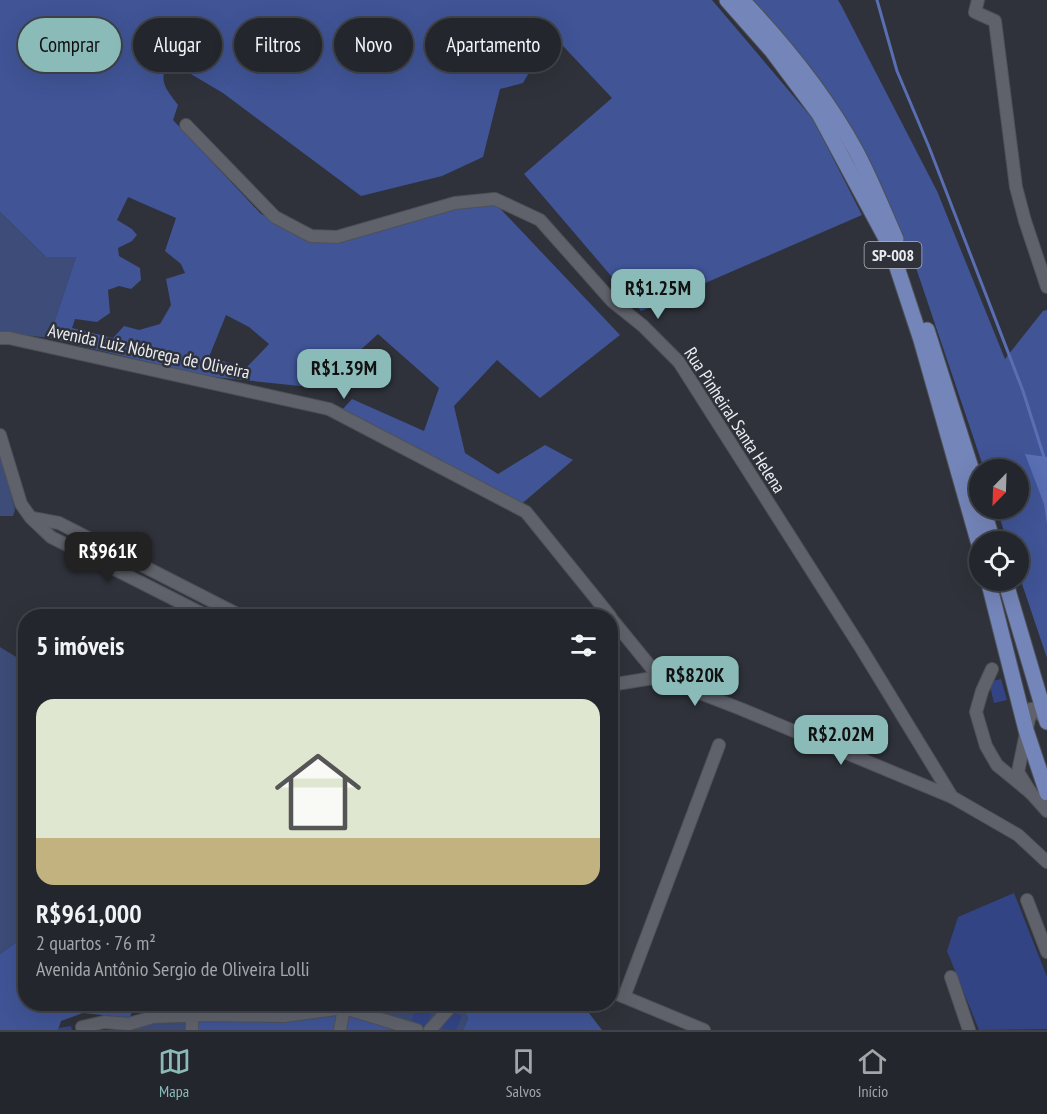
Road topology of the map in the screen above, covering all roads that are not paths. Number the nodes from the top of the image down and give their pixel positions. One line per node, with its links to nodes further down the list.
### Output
1 (727, 0): 10 (main road, SP-008)
2 (742, 0): 8 (main road, SP-008)
3 (978, 0): 5 (street)
4 (186, 124): 25 (street, Rua Pinheiral Santa Helena)
5 (1047, 287)
6 (0, 338): 15 (street, Avenida Luiz Nóbrega de Oliveira)
7 (0, 435): 9 (street)
8 (969, 461)
9 (31, 518): 13 (street); 14 (street)
10 (975, 531)
11 (991, 591): 21 (main road)
12 (1008, 591): 20 (main road)
13 (193, 609)
14 (227, 609)
15 (604, 609)
16 (618, 627): 18 (street, Avenida Luiz Nóbrega de Oliveira)
17 (992, 669): 23 (street)
18 (659, 677): 19 (street); 25 (street)
19 (618, 684)
20 (1047, 721): 21 (street)
21 (1026, 730): 23 (street); 24 (main road)
22 (719, 745): 32 (street)
23 (1015, 775): 26 (street)
24 (1047, 793)
25 (952, 796): 27 (street)
26 (1047, 811)
27 (1047, 862)
28 (1027, 900): 29 (street)
29 (1047, 952)
30 (951, 977): 45 (street)
31 (618, 994): 32 (street)
32 (624, 997): 44 (street)
33 (322, 1011): 37 (street)
34 (343, 1011): 41 (street)
35 (354, 1011): 42 (street)
36 (447, 1011): 43 (street)
37 (192, 1015): 39 (street); 40 (street)
38 (82, 1027): 39 (street)
39 (129, 1027)
40 (192, 1030)
41 (340, 1030)
42 (417, 1030)
43 (430, 1030)
44 (705, 1030)
45 (969, 1030)

